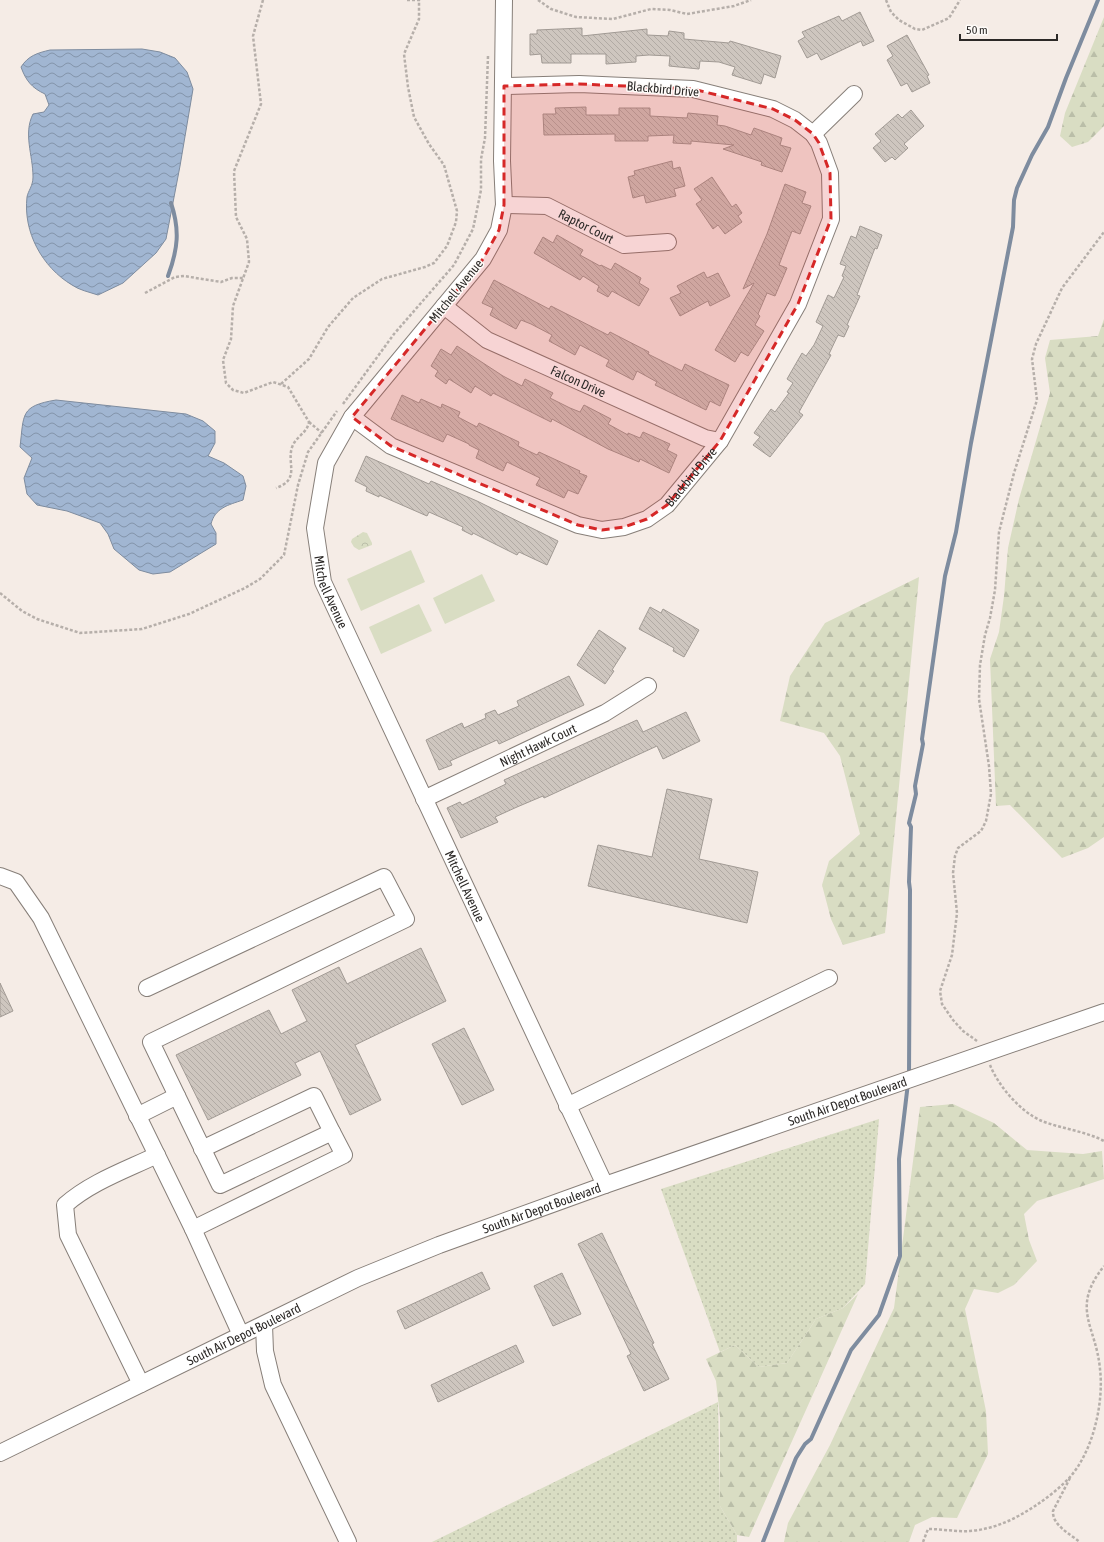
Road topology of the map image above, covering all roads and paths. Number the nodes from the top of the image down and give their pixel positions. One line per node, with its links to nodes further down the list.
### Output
1 (263, 0): 16 (path)
2 (407, 0): 3 (path)
3 (420, 0): 19 (path)
4 (504, 0): 10 (street, Mitchell Avenue)
5 (538, 0): 6 (path)
6 (751, 0)
7 (886, 0): 8 (path)
8 (960, 0)
9 (488, 51): 22 (path)
10 (504, 86): 12 (street, Blackbird Drive); 13 (street, Mitchell Avenue)
11 (854, 94): 12 (street)
12 (813, 134): 23 (street, Blackbird Drive)
13 (504, 205): 15 (street, Raptor Court); 18 (street, Mitchell Avenue)
14 (1104, 232): 32 (path)
15 (668, 242)
16 (243, 278): 17 (path); 19 (path)
17 (145, 293)
18 (444, 306): 20 (street, Mitchell Avenue); 23 (street, Falcon Drive)
19 (281, 384): 21 (path)
20 (352, 417): 23 (street, Blackbird Drive); 27 (street, Mitchell Avenue)
21 (309, 422): 22 (path); 24 (path)
22 (322, 433): 25 (path)
23 (720, 441)
24 (276, 488)
25 (0, 593)
26 (648, 686): 27 (street, Night Hawk Court)
27 (424, 800): 34 (street, Mitchell Avenue)
28 (0, 876): 35 (street)
29 (830, 978): 34 (street)
30 (147, 988): 33 (street)
31 (1104, 1012): 32 (street, South Air Depot Boulevard)
32 (986, 1054): 37 (path); 40 (street, South Air Depot Boulevard)
33 (177, 1096): 35 (street); 38 (street)
34 (567, 1106): 40 (street, Mitchell Avenue)
35 (137, 1116): 39 (street)
36 (332, 1132): 38 (street); 38 (street); 41 (street)
37 (1104, 1141)
38 (202, 1148)
39 (156, 1155): 41 (street); 46 (street)
40 (605, 1185): 43 (street, South Air Depot Boulevard)
41 (193, 1229): 44 (street)
42 (1104, 1266): 45 (path)
43 (264, 1325): 44 (street, South Air Depot Boulevard); 49 (street)
44 (241, 1335): 46 (street, South Air Depot Boulevard)
45 (1102, 1369): 48 (path)
46 (141, 1384): 47 (street, South Air Depot Boulevard)
47 (0, 1453)
48 (1070, 1477): 50 (path); 51 (path)
49 (348, 1542)
50 (922, 1542)
51 (1080, 1542)

